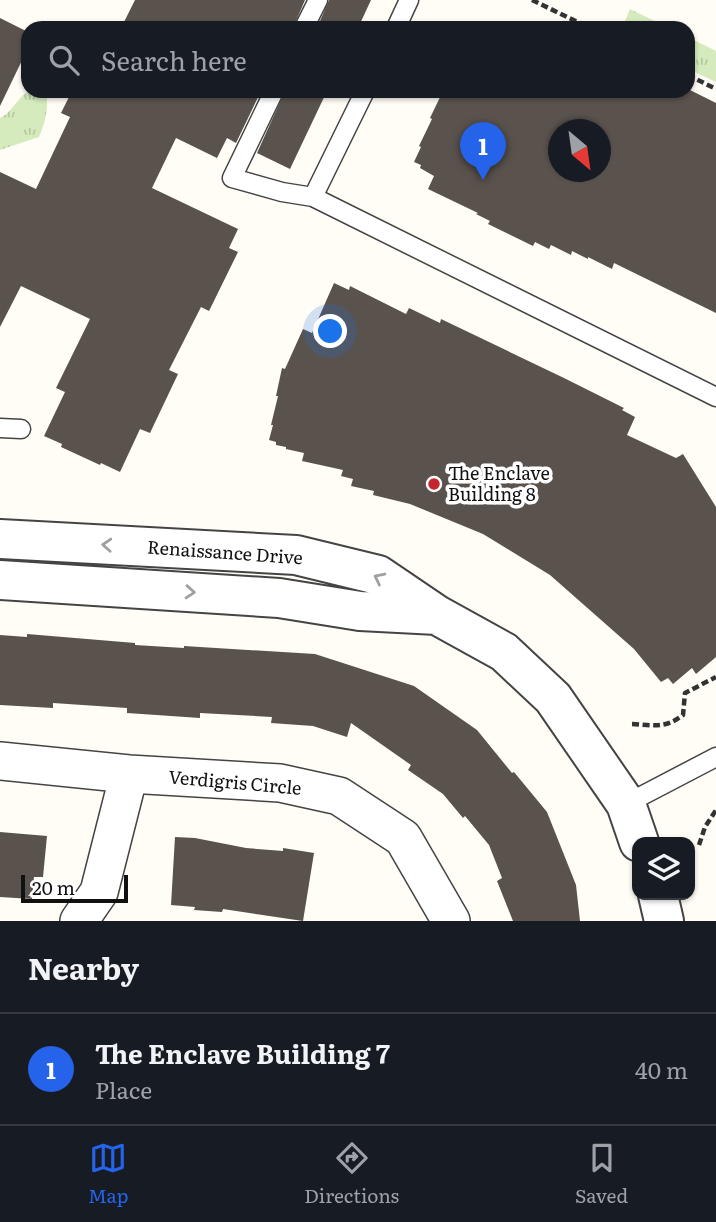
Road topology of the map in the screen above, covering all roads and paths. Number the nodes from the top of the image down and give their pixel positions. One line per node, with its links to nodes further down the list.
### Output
1 (318, 0): 4 (lane)
2 (409, 0): 5 (lane)
3 (533, 0): 6 (path)
4 (308, 21)
5 (399, 21)
6 (576, 21)
7 (695, 78): 8 (path)
8 (716, 89)
9 (271, 98): 11 (lane)
10 (362, 98): 11 (lane)
11 (313, 197): 12 (lane)
12 (716, 397)
13 (0, 428): 14 (lane)
14 (21, 429)
15 (0, 539): 17 (street, Renaissance Drive, one-way to 15)
16 (0, 580): 17 (street, Renaissance Drive, one-way to 17)
17 (436, 615): 23 (street, Renaissance Drive)
18 (716, 677): 19 (path)
19 (632, 724)
20 (716, 757): 23 (lane)
21 (0, 761): 22 (street, Verdigris Circle)
22 (129, 774): 28 (street); 29 (street, Verdigris Circle)
23 (626, 804): 25 (street, Renaissance Drive)
24 (716, 810): 26 (path)
25 (637, 837)
26 (699, 845)
27 (659, 900): 30 (street)
28 (79, 921)
29 (451, 921)
30 (664, 921)

